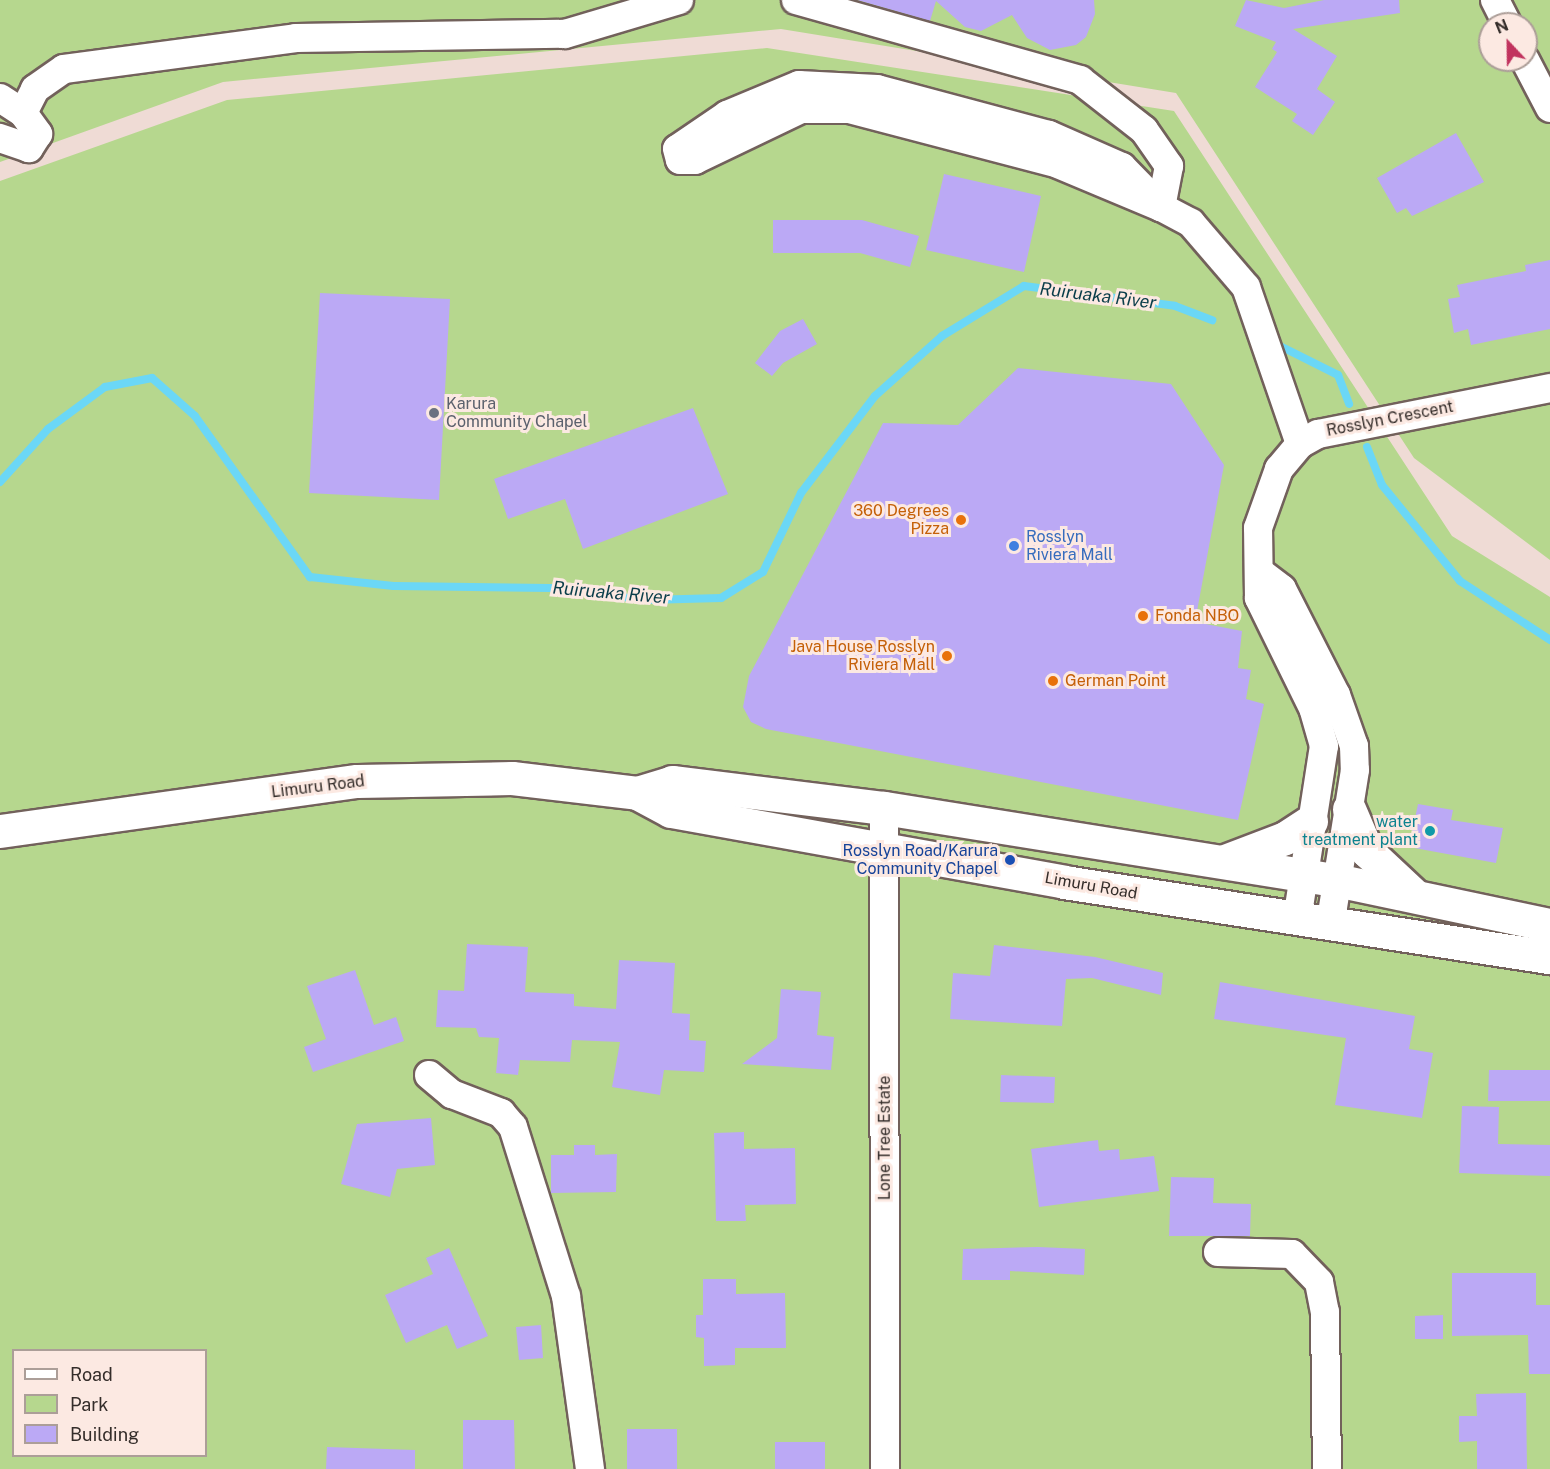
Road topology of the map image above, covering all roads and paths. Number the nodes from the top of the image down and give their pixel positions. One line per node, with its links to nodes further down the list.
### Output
1 (679, 0): 4 (street)
2 (796, 0): 7 (street)
3 (1532, 72): 5 (street)
4 (12, 105): 6 (street)
5 (1550, 108)
6 (0, 138)
7 (1161, 207): 7 (street); 9 (street)
8 (1550, 388): 9 (street, Rosslyn Crescent)
9 (1300, 444): 10 (street, Rosslyn Crescent)
10 (1261, 573): 13 (street); 14 (street, Rosslyn Crescent)
11 (637, 793): 12 (main road, Limuru Road); 15 (main road, Limuru Road); 16 (main road, Limuru Road)
12 (884, 808): 16 (street, Lone Tree Estate); 17 (main road, Limuru Road)
13 (1349, 809): 19 (street); 20 (main road)
14 (1311, 821): 17 (main road); 18 (street, Rosslyn Crescent)
15 (0, 831)
16 (881, 847): 21 (main road, Limuru Road); 28 (street, Lone Tree Estate)
17 (1223, 862): 18 (main road, Limuru Road)
18 (1302, 875): 19 (main road, Limuru Road); 21 (street, Rosslyn Crescent)
19 (1336, 880): 20 (main road, Limuru Road); 23 (street)
20 (1416, 896): 22 (main road, Limuru Road)
21 (1297, 920): 23 (main road, Limuru Road)
22 (1550, 924)
23 (1330, 926): 24 (main road, Limuru Road)
24 (1550, 957)
25 (429, 1075): 27 (street)
26 (1218, 1252): 29 (street)
27 (590, 1469)
28 (885, 1469)
29 (1327, 1469)

